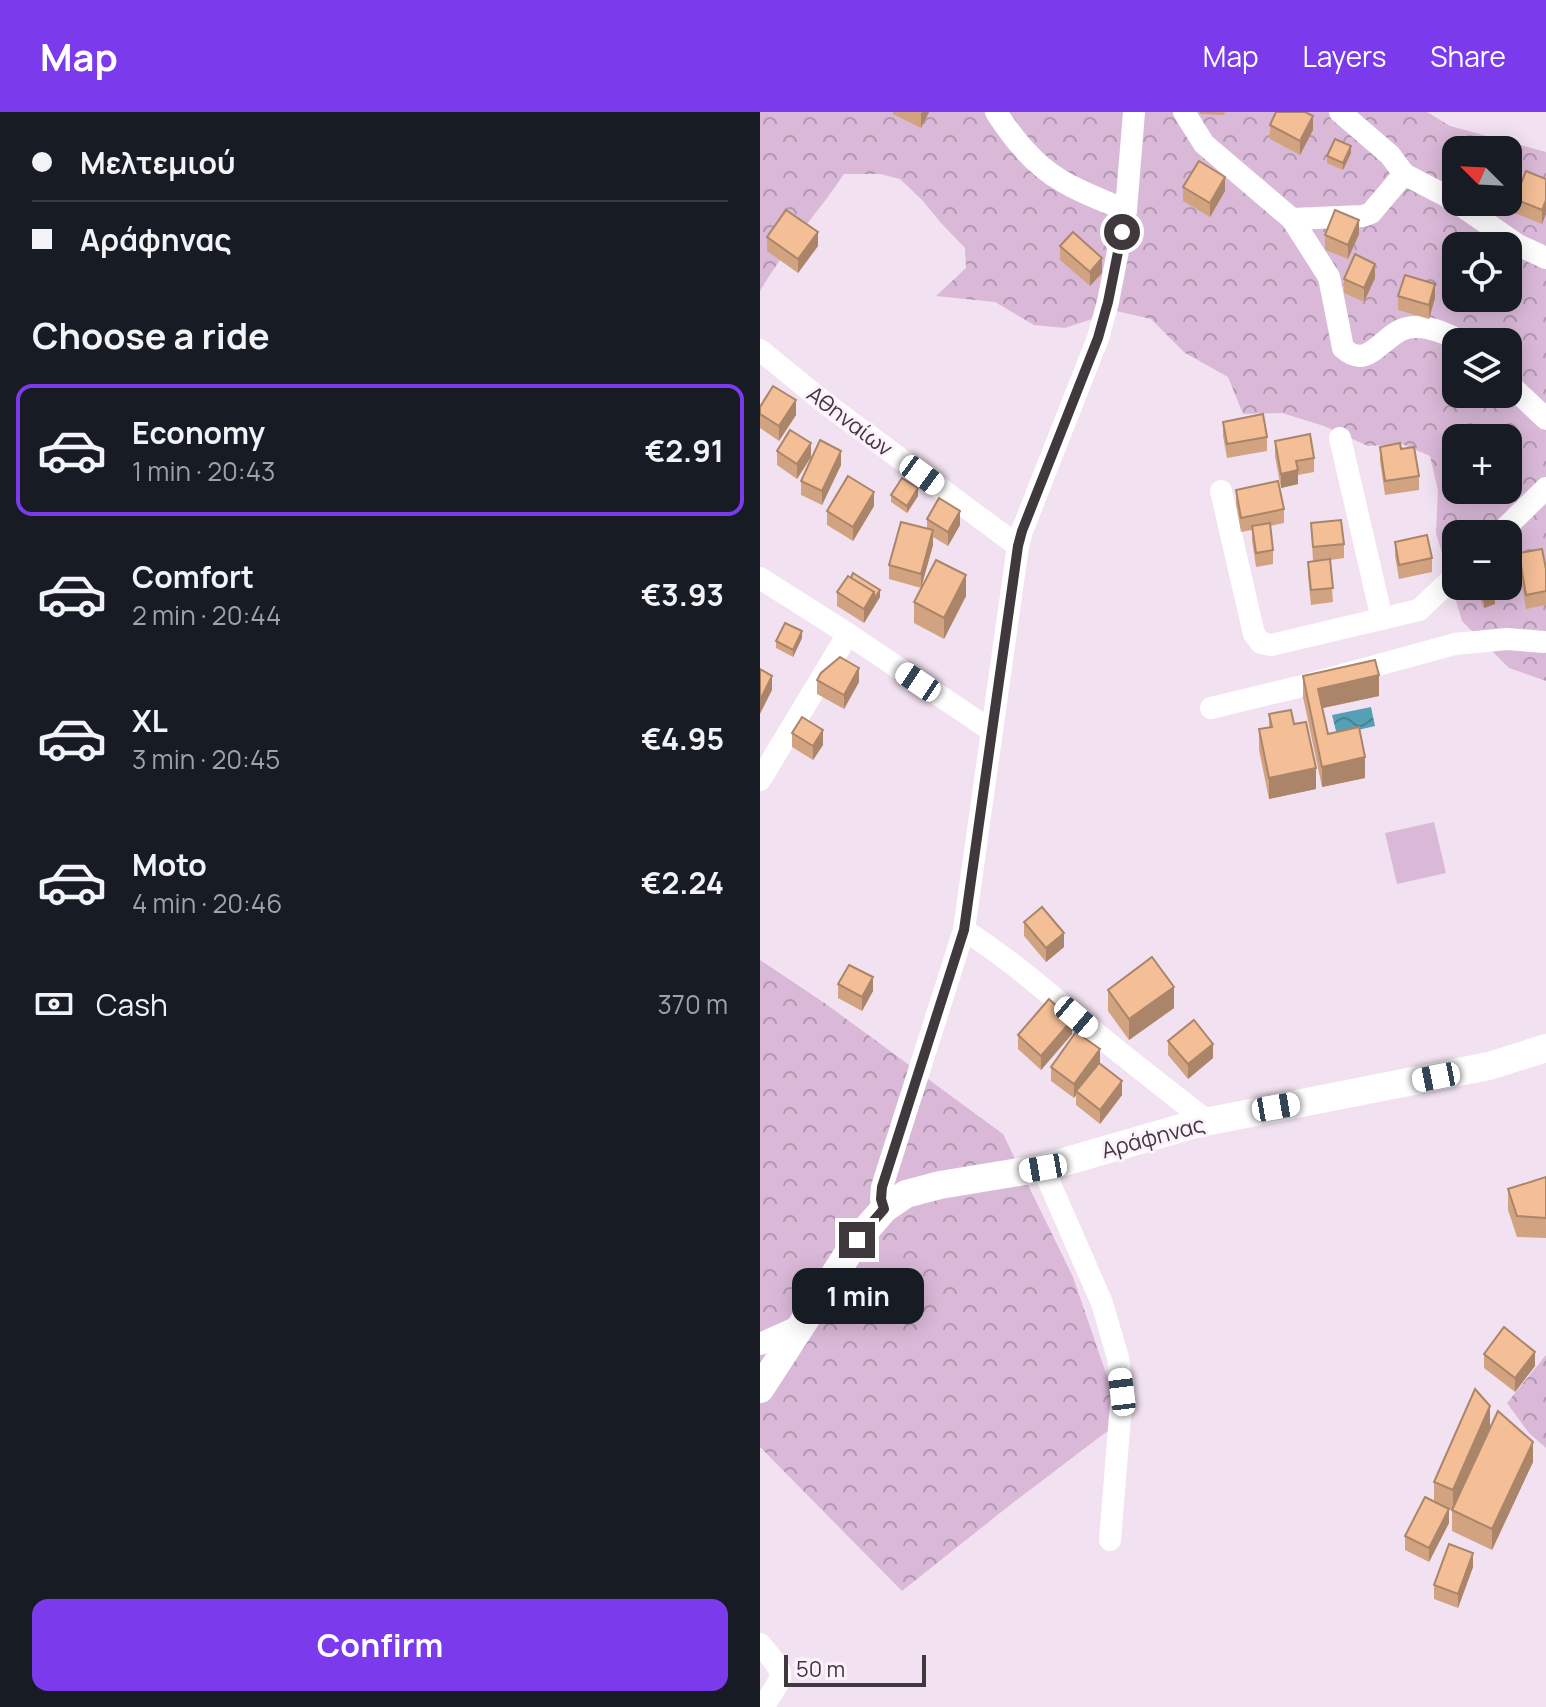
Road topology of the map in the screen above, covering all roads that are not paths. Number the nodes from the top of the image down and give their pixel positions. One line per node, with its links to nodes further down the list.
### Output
1 (996, 112): 6 (street)
2 (1134, 112): 6 (street)
3 (1184, 112): 7 (street)
4 (1340, 112): 5 (street)
5 (1404, 174): 7 (street); 8 (street)
6 (1126, 210): 17 (street)
7 (1292, 219): 9 (street)
8 (1546, 258)
9 (1442, 333)
10 (760, 350): 17 (street, Αθηναίων)
11 (1522, 396): 12 (street)
12 (1546, 419)
13 (1340, 438): 20 (street)
14 (1546, 488): 16 (street)
15 (1221, 491): 20 (street)
16 (1513, 520)
17 (1018, 546): 24 (street)
18 (760, 578): 21 (street)
19 (1442, 588): 20 (street)
20 (1382, 619)
21 (848, 634): 24 (street); 25 (street)
22 (1544, 642): 23 (street)
23 (1211, 708)
24 (992, 731): 26 (street)
25 (760, 780)
26 (964, 930): 28 (street); 30 (street)
27 (1546, 1048): 28 (main road, Αράφηνας)
28 (1207, 1121): 29 (main road, Αράφηνας)
29 (1043, 1168): 30 (main road, Αράφηνας); 34 (street)
30 (884, 1209): 31 (main road, Αράφηνας)
31 (800, 1326): 32 (street); 33 (main road, Αράφηνας)
32 (760, 1344)
33 (760, 1389)
34 (1110, 1540)
35 (760, 1644): 36 (street)
36 (763, 1707)

